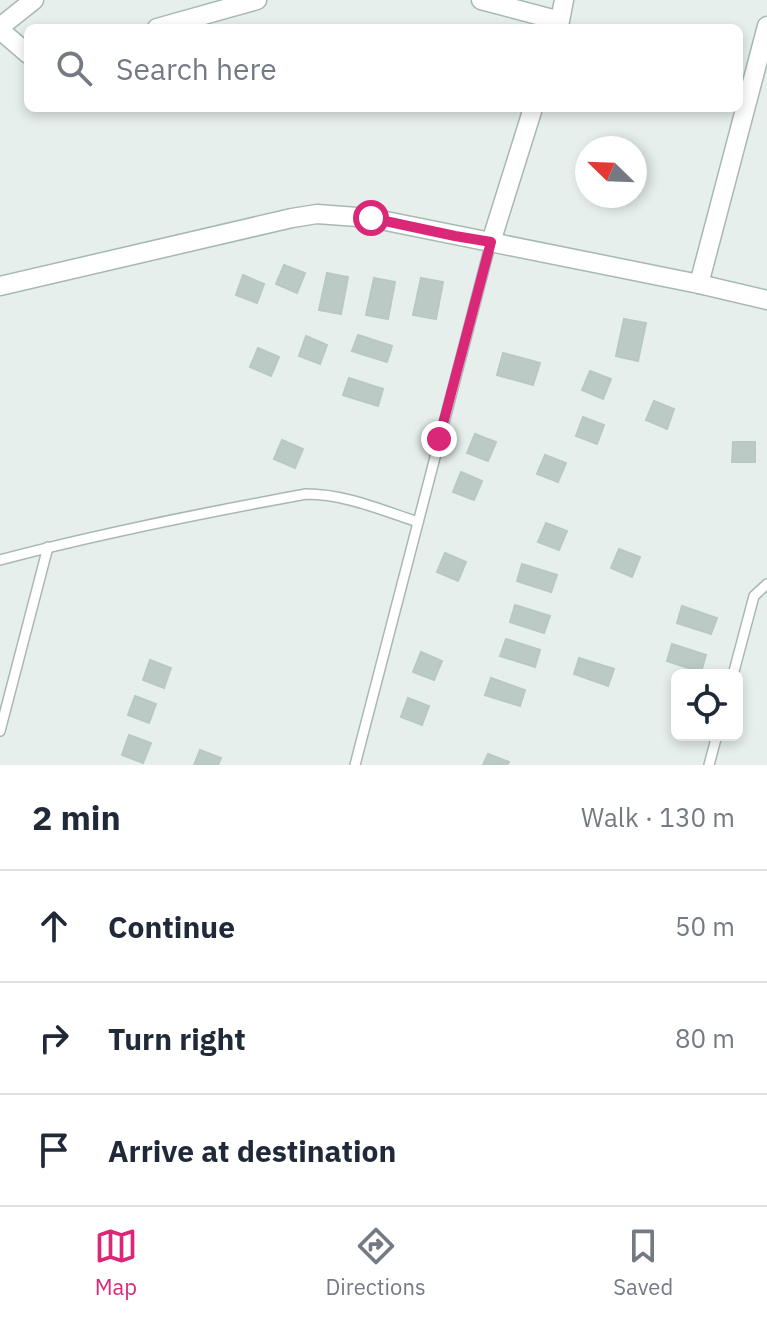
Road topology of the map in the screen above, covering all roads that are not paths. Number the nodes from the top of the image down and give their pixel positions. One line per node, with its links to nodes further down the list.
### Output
1 (34, 0): 8 (street)
2 (257, 0): 5 (street)
3 (481, 0): 6 (street)
4 (564, 0): 6 (street)
5 (171, 24)
6 (559, 24)
7 (767, 26): 12 (street)
8 (0, 29): 9 (street)
9 (24, 50)
10 (532, 112): 11 (street)
11 (491, 242): 12 (street); 13 (street); 15 (lane)
12 (699, 284): 14 (street)
13 (0, 286)
14 (767, 300)
15 (418, 522): 16 (lane); 22 (lane)
16 (48, 547): 17 (lane); 20 (lane)
17 (0, 560)
18 (767, 584): 19 (lane)
19 (735, 669)
20 (0, 731)
21 (715, 741): 23 (lane)
22 (355, 765)
23 (709, 765)

